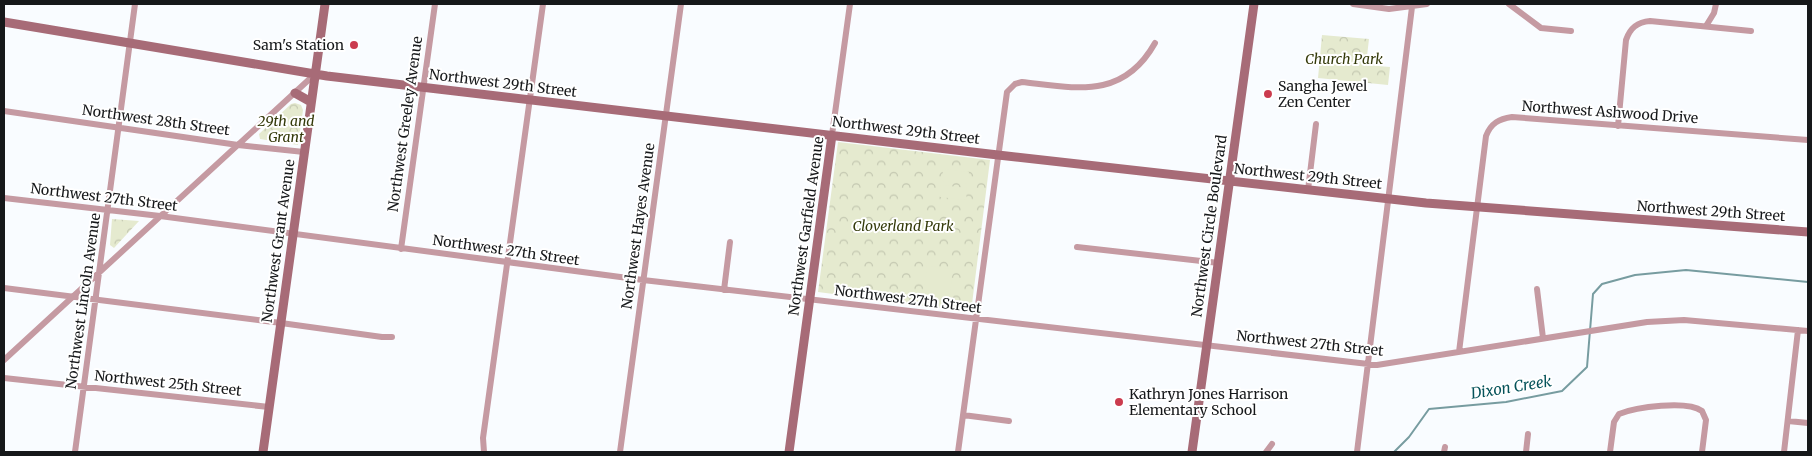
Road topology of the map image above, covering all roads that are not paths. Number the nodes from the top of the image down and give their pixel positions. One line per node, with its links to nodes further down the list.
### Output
1 (135, 4): 17 (street, Northwest Lincoln Avenue)
2 (325, 4): 19 (street, Northwest Grant Avenue)
3 (434, 4): 20 (street, Northwest Greeley Avenue)
4 (543, 4): 22 (street)
5 (681, 4): 25 (street, Northwest Hayes Avenue)
6 (850, 4): 29 (street, Northwest Garfield Avenue)
7 (1254, 4): 34 (street, Northwest Circle Boulevard)
8 (1353, 4): 12 (street)
9 (1427, 4): 12 (street)
10 (1509, 4): 16 (street)
11 (1716, 4): 14 (street)
12 (1412, 7): 37 (street)
13 (4, 22): 17 (street, Northwest 29th Street)
14 (1706, 26): 15 (street); 27 (street)
15 (1751, 31)
16 (1570, 32)
17 (130, 43): 19 (street, Northwest 29th Street); 28 (street, Northwest Lincoln Avenue)
18 (1155, 44): 33 (street)
19 (315, 74): 20 (street, Northwest 29th Street); 21 (street); 23 (street, Northwest Grant Avenue)
20 (423, 87): 22 (street, Northwest 29th Street); 45 (street, Northwest Greeley Avenue)
21 (295, 93): 23 (street); 31 (street)
22 (529, 100): 25 (street, Northwest 29th Street); 46 (street)
23 (311, 102): 32 (street, Northwest Grant Avenue)
24 (4, 110): 28 (street, Northwest 28th Street)
25 (666, 116): 29 (street, Northwest 29th Street); 49 (street, Northwest Hayes Avenue)
26 (1316, 124): 35 (street)
27 (1618, 126): 30 (street, Northwest Ashwood Drive); 38 (street, Northwest Ashwood Drive)
28 (118, 127): 31 (street, Northwest 28th Street); 39 (street, Northwest Lincoln Avenue)
29 (832, 135): 33 (street, Northwest 29th Street); 55 (street, Northwest Garfield Avenue)
30 (1808, 140)
31 (238, 145): 32 (street, Northwest 28th Street); 40 (street)
32 (304, 152): 42 (street, Northwest Grant Avenue)
33 (998, 155): 34 (street, Northwest 29th Street); 56 (street)
34 (1230, 181): 35 (street, Northwest 29th Street); 47 (street, Northwest Circle Boulevard)
35 (1308, 190): 37 (street, Northwest 29th Street)
36 (4, 198): 39 (street, Northwest 27th Street)
37 (1388, 198): 38 (street, Northwest 29th Street); 65 (street)
38 (1477, 206): 41 (street, Northwest 29th Street); 63 (street, Northwest Ashwood Drive)
39 (108, 211): 40 (street, Northwest 27th Street); 48 (street, Northwest Lincoln Avenue)
40 (160, 216): 42 (street, Northwest 27th Street); 48 (street)
41 (1808, 232)
42 (293, 234): 45 (street, Northwest 27th Street); 57 (street, Northwest Grant Avenue)
43 (730, 242): 52 (street)
44 (1077, 247): 47 (street)
45 (401, 249): 46 (street, Northwest 27th Street)
46 (507, 263): 49 (street, Northwest 27th Street); 77 (street)
47 (1219, 263): 62 (street, Northwest Circle Boulevard)
48 (98, 273): 53 (street); 54 (street, Northwest Lincoln Avenue)
49 (643, 280): 52 (street, Northwest 27th Street); 78 (street, Northwest Hayes Avenue)
50 (4, 288): 53 (street)
51 (1537, 288): 61 (street)
52 (724, 290): 55 (street, Northwest 27th Street)
53 (73, 297): 54 (street); 64 (street)
54 (95, 300): 57 (street); 67 (street, Northwest Lincoln Avenue)
55 (810, 300): 56 (street, Northwest 27th Street); 79 (street, Northwest Garfield Avenue)
56 (975, 319): 62 (street, Northwest 27th Street); 69 (street)
57 (281, 323): 60 (street); 68 (street, Northwest Grant Avenue)
58 (1798, 330): 59 (street, Northwest 27th Street); 61 (street, Northwest 27th Street); 71 (street)
59 (1808, 331)
60 (392, 337)
61 (1543, 338): 63 (street, Northwest 27th Street)
62 (1207, 345): 65 (street, Northwest 27th Street); 81 (street, Northwest Circle Boulevard)
63 (1459, 352): 65 (street, Northwest 27th Street)
64 (4, 360)
65 (1368, 365): 83 (street)
66 (4, 378): 67 (street, Northwest 25th Street)
67 (84, 387): 68 (street, Northwest 25th Street); 75 (street, Northwest Lincoln Avenue)
68 (269, 407): 76 (street, Northwest Grant Avenue)
69 (963, 415): 70 (street); 80 (street)
70 (1009, 421)
71 (1788, 421): 72 (street); 87 (street)
72 (1808, 423)
73 (1528, 434): 84 (street)
74 (1272, 444): 82 (street)
75 (75, 452)
76 (263, 452)
77 (484, 452)
78 (620, 452)
79 (789, 452)
80 (958, 452)
81 (1192, 452)
82 (1266, 452)
83 (1357, 452)
84 (1526, 452)
85 (1610, 452): 86 (street)
86 (1702, 452)
87 (1784, 452)

